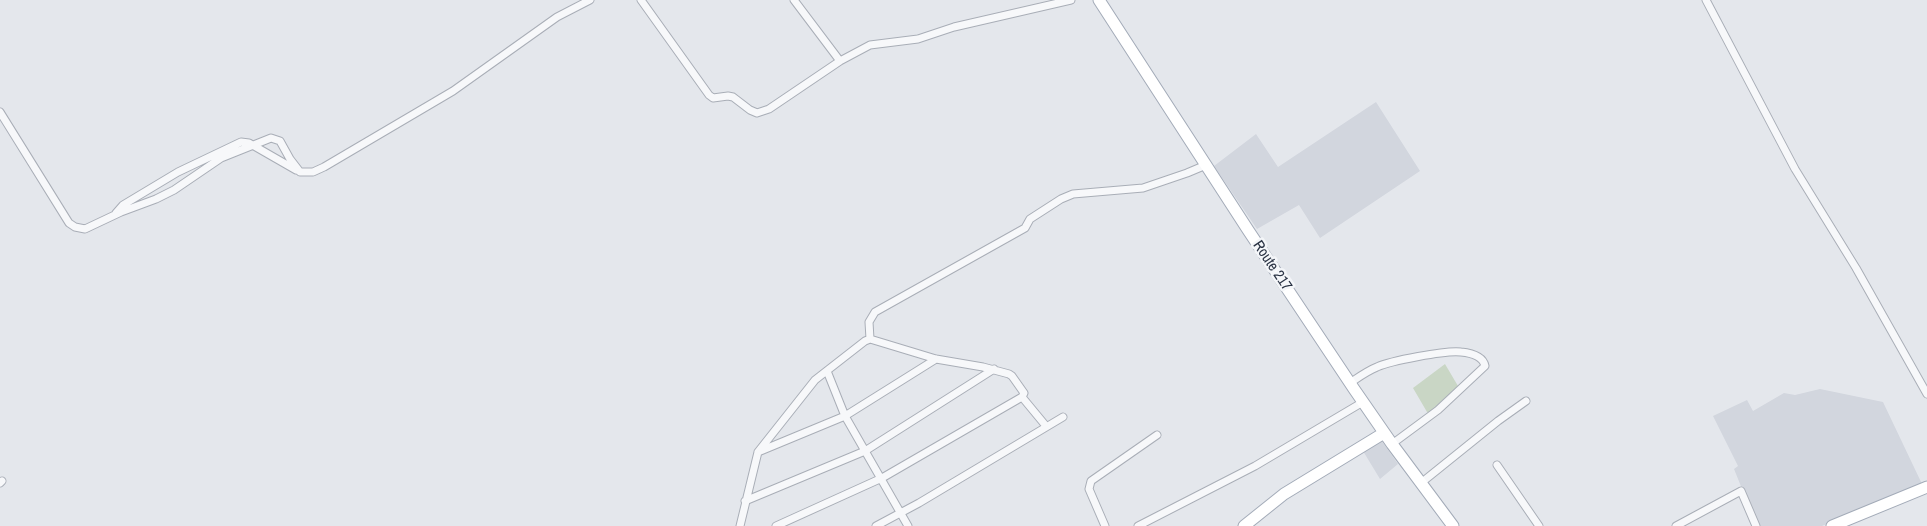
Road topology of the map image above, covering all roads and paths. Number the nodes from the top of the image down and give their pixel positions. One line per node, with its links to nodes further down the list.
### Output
1 (590, 0): 11 (street)
2 (641, 0): 7 (street)
3 (794, 0): 7 (street)
4 (1071, 0): 7 (street)
5 (1098, 0): 10 (main road, Route 217)
6 (1706, 0): 18 (street)
7 (840, 61)
8 (0, 112): 12 (street)
9 (254, 146): 11 (street); 11 (street); 12 (street); 12 (street)
10 (1206, 165): 13 (street); 17 (main road, Route 217)
11 (300, 172)
12 (114, 215)
13 (870, 339): 14 (street); 16 (street)
14 (936, 359): 15 (street); 22 (street)
15 (994, 369): 19 (street); 29 (street)
16 (827, 371): 22 (street); 28 (street)
17 (1350, 382): 21 (main road, Route 217); 27 (street)
18 (1927, 394)
19 (1022, 396): 24 (street); 31 (street)
20 (1526, 401): 32 (street)
21 (1363, 402): 25 (main road, Route 217); 41 (street)
22 (845, 416): 28 (street); 29 (street)
23 (1063, 417): 24 (street)
24 (1046, 426): 35 (street)
25 (1384, 433): 27 (main road, Route 217); 42 (main road)
26 (1157, 435): 40 (street)
27 (1392, 444): 32 (main road, Route 217)
28 (758, 452): 34 (street)
29 (865, 452): 31 (street); 34 (street)
30 (1497, 466): 44 (street)
31 (882, 478): 35 (street); 37 (street)
32 (1421, 483): 43 (main road, Route 217)
33 (1927, 487): 47 (main road)
34 (745, 501): 36 (street)
35 (900, 512): 38 (street); 39 (street)
36 (740, 526)
37 (776, 526)
38 (876, 526)
39 (908, 526)
40 (1105, 526)
41 (1138, 526)
42 (1244, 526)
43 (1453, 526)
44 (1539, 526)
45 (1676, 526): 46 (street)
46 (1756, 526)
47 (1832, 526)

